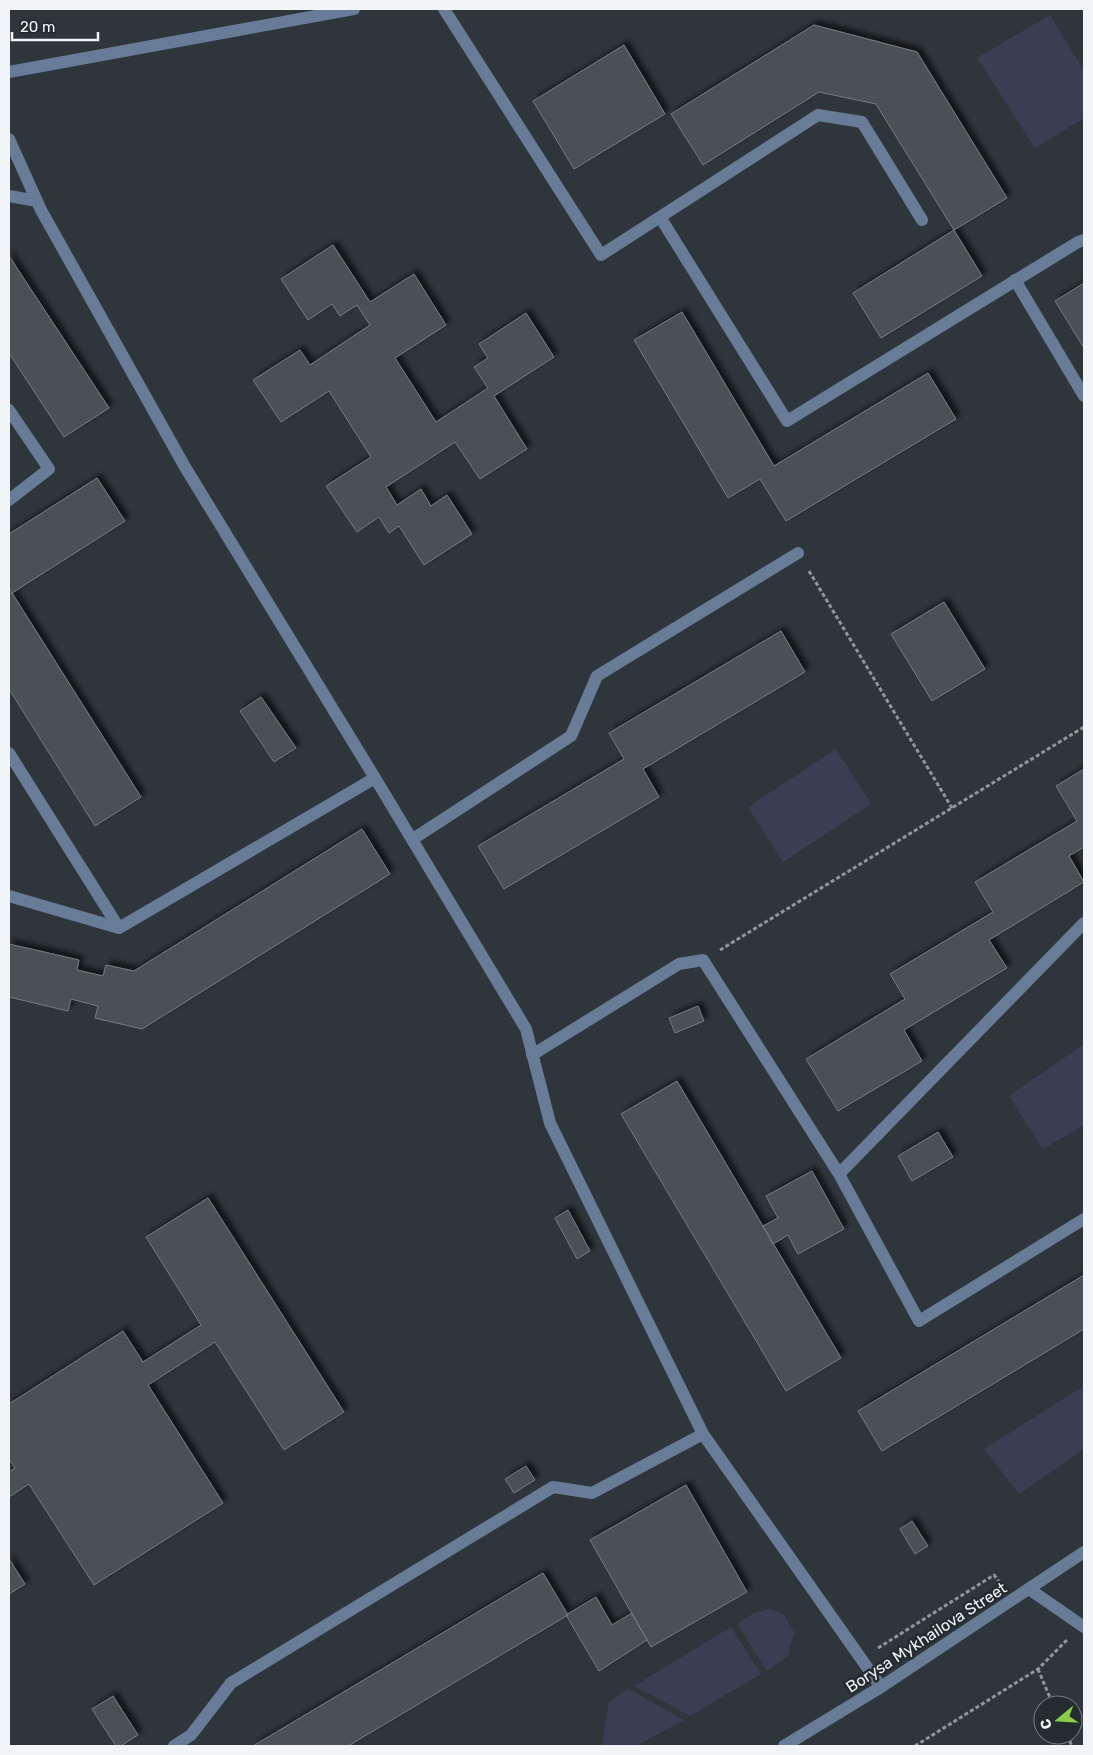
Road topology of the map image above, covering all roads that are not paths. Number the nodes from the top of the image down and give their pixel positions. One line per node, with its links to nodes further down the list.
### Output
1 (354, 9): 3 (street)
2 (444, 9): 7 (street)
3 (9, 72)
4 (9, 139): 6 (street)
5 (9, 196): 6 (street)
6 (37, 201): 16 (street)
7 (660, 217): 8 (street); 10 (street)
8 (922, 220)
9 (1084, 240): 10 (street)
10 (1015, 280): 11 (street)
11 (1084, 396)
12 (9, 410): 13 (street)
13 (9, 500)
14 (798, 553): 17 (street)
15 (9, 753): 20 (street)
16 (374, 778): 17 (street); 20 (street)
17 (413, 839): 21 (street)
18 (9, 896): 20 (street)
19 (1084, 923): 22 (street)
20 (119, 928)
21 (532, 1055): 22 (street); 24 (street)
22 (839, 1174): 23 (street)
23 (1084, 1219)
24 (703, 1434): 28 (street); 29 (street)
25 (1084, 1552): 26 (street, Borysa Mykhailova Street)
26 (1029, 1589): 27 (street); 28 (street, Borysa Mykhailova Street)
27 (1083, 1627)
28 (881, 1687): 30 (street, Borysa Mykhailova Street)
29 (174, 1746)
30 (784, 1746)

